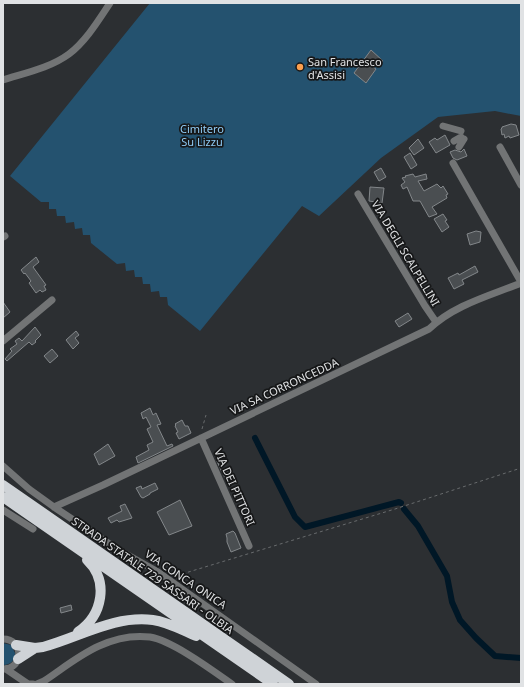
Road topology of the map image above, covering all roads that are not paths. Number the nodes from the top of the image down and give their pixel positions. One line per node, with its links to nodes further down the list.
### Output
1 (110, 3): 2 (street)
2 (3, 80)
3 (443, 126): 4 (street)
4 (462, 136): 5 (street); 6 (street)
5 (454, 141)
6 (459, 147)
7 (500, 147): 9 (street)
8 (453, 163): 11 (street)
9 (521, 185)
10 (358, 194): 13 (street, VIA DEGLI SCALPELLINI)
11 (521, 283): 13 (street, VIA SA CORRONCEDDA)
12 (52, 300): 14 (street)
13 (436, 322): 15 (street, VIA SA CORRONCEDDA)
14 (3, 341)
15 (201, 438): 19 (street, VIA SA CORRONCEDDA); 23 (street, VIA DEI PITTORI)
16 (3, 466): 19 (street, VIA CONCA ONICA)
17 (3, 485): 36 (highway, STRADA STATALE 729 SASSARI - OLBIA)
18 (3, 497): 22 (highway, STRADA STATALE 729 SASSARI - OLBIA)
19 (54, 507): 37 (street, VIA CONCA ONICA)
20 (3, 510): 21 (street)
21 (33, 529)
22 (73, 545): 24 (highway); 26 (highway, STRADA STATALE 729 SASSARI - OLBIA)
23 (249, 546)
24 (73, 636): 26 (highway); 28 (highway)
25 (3, 639): 27 (street)
26 (216, 644): 35 (highway, STRADA STATALE 729 SASSARI - OLBIA)
27 (16, 645): 28 (highway); 29 (street)
28 (35, 648): 29 (highway)
29 (16, 662): 30 (street); 31 (street)
30 (4, 669): 31 (street)
31 (22, 680): 32 (street)
32 (33, 684)
33 (37, 684): 34 (street)
34 (232, 684)
35 (273, 684)
36 (289, 684)
37 (316, 684)

